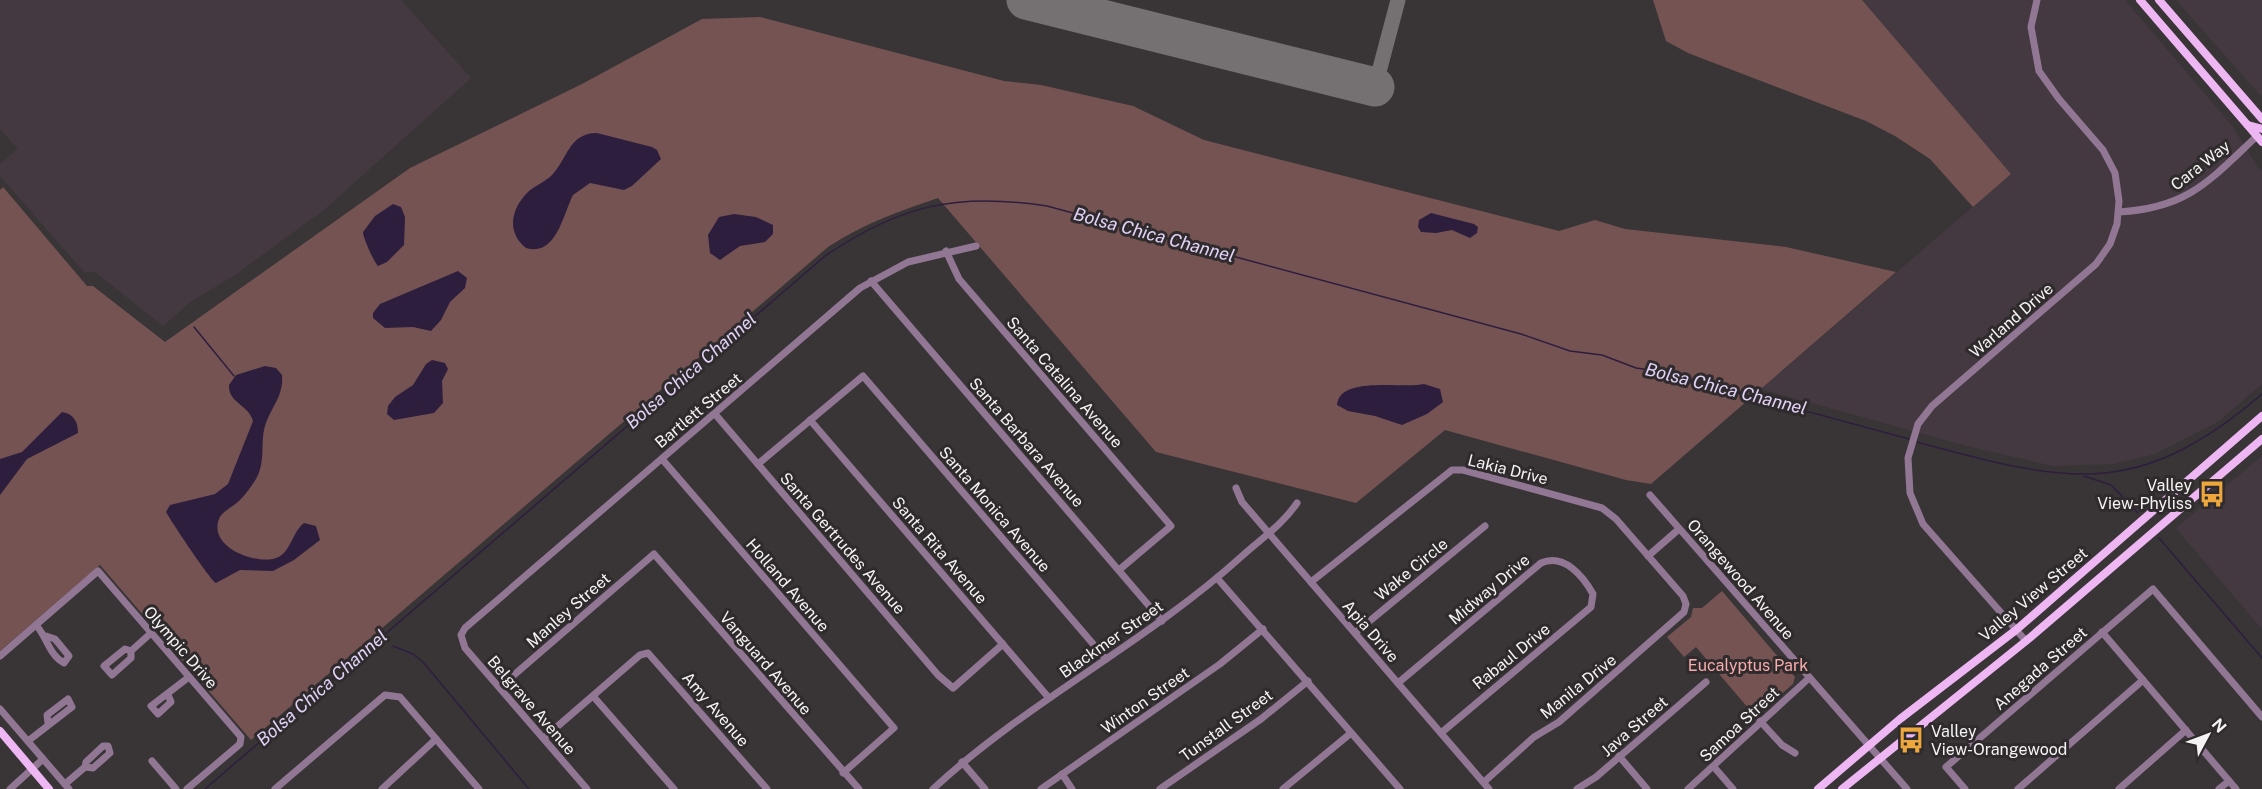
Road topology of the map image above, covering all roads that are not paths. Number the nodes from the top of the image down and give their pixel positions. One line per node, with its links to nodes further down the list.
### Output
1 (2037, 0): 6 (street, Warland Drive)
2 (2140, 0): 5 (main road)
3 (2159, 0): 4 (main road)
4 (2262, 119)
5 (2261, 135): 6 (street, Cara Way)
6 (2119, 212): 32 (street, Warland Drive)
7 (976, 246): 8 (street, Bartlett Street)
8 (946, 251): 9 (street, Bartlett Street); 24 (street, Santa Catalina Avenue)
9 (871, 281): 10 (street, Bartlett Street); 24 (street, Santa Barbara Avenue)
10 (715, 414): 14 (street, Bartlett Street); 15 (street, Santa Gertrudes Avenue)
11 (2262, 416): 32 (main road, Valley View Street)
12 (810, 420): 15 (street); 39 (street, Santa Rita Avenue); 42 (street, Santa Monica Avenue)
13 (2262, 438): 38 (main road, Valley View Street)
14 (662, 459): 36 (street, Bartlett Street); 74 (street, Holland Avenue)
15 (758, 465): 39 (street, Santa Gertrudes Avenue)
16 (1236, 488): 21 (street, Apia Drive)
17 (1650, 495): 20 (street, Orangewood Avenue)
18 (1297, 503): 21 (street, Blackmer Street)
19 (1485, 526): 35 (street, Wake Circle)
20 (1679, 529): 23 (street); 44 (street, Orangewood Avenue)
21 (1268, 533): 25 (street, Blackmer Street); 26 (street, Apia Drive)
22 (654, 554): 49 (street, Manley Street); 74 (street, Vanguard Avenue)
23 (1648, 556): 26 (street, Lakia Drive); 28 (street, Lakia Drive)
24 (1119, 570): 29 (street, Santa Barbara Avenue)
25 (1217, 578): 29 (street, Blackmer Street); 31 (street)
26 (1311, 582): 35 (street, Apia Drive)
27 (1594, 599): 48 (street, Midway Drive); 60 (street, Rabaul Drive)
28 (1686, 608): 77 (street, Manila Drive)
29 (1162, 621): 42 (street, Blackmer Street)
30 (36, 625): 34 (street, Olympic Drive); 37 (street); 41 (street)
31 (1263, 629): 46 (street); 75 (street, Winton Street)
32 (2016, 630): 38 (street, Warland Drive); 64 (main road, Valley View Street)
33 (2102, 632): 45 (street); 54 (street, Anegada Street); 105 (street, Anegada Street)
34 (151, 633): 40 (street); 43 (street, Olympic Drive)
35 (1355, 633): 48 (street, Apia Drive)
36 (461, 635): 49 (street, Belgrave Avenue)
37 (46, 636)
38 (2026, 641): 67 (main road, Valley View Street)
39 (1003, 644): 52 (street, Santa Rita Avenue)
40 (130, 651)
41 (0, 656)
42 (1106, 659): 52 (street, Blackmer Street)
43 (189, 677): 50 (street); 82 (street, Olympic Drive)
44 (1808, 679): 55 (street, Samoa Street); 64 (street, Orangewood Avenue)
45 (2143, 680): 57 (street); 106 (street)
46 (1308, 681): 59 (street); 94 (street, Tunstall Street)
47 (1706, 682): 66 (street, Java Street)
48 (1398, 683): 60 (street, Apia Drive)
49 (500, 687): 61 (street, Belgrave Avenue)
50 (168, 695)
51 (593, 696): 61 (street); 87 (street); 88 (street, Amy Avenue)
52 (1049, 698): 70 (street, Blackmer Street)
53 (0, 709): 63 (street)
54 (2262, 717)
55 (1760, 721): 65 (street); 72 (street, Samoa Street)
56 (48, 723): 63 (street)
57 (2186, 730): 76 (street); 107 (street)
58 (0, 731): 73 (main road)
59 (1351, 733): 95 (street); 96 (street)
60 (1441, 733): 77 (street, Apia Drive)
61 (544, 738): 86 (street, Belgrave Avenue)
62 (436, 739): 83 (street); 84 (street); 85 (street)
63 (27, 741): 68 (street)
64 (1869, 746): 67 (street, Orangewood Avenue); 102 (main road, Valley View Street)
65 (1796, 753)
66 (1619, 756): 98 (street, Java Street); 99 (street)
67 (1880, 758): 103 (main road, Valley View Street); 104 (street, Orangewood Avenue)
68 (43, 759): 73 (street); 78 (street)
69 (152, 761): 81 (street)
70 (962, 762): 90 (street, Blackmer Street); 91 (street)
71 (85, 767): 78 (street)
72 (1714, 767): 100 (street, Samoa Street); 101 (street)
73 (33, 769): 79 (street); 80 (main road)
74 (843, 773): 89 (street, Vanguard Avenue)
75 (1062, 774): 92 (street, Winton Street); 93 (street)
76 (2229, 781): 108 (street); 109 (street)
77 (1484, 782): 97 (street, Apia Drive)
78 (67, 787)
79 (10, 789)
80 (49, 789)
81 (176, 789)
82 (187, 789)
83 (276, 789)
84 (382, 789)
85 (479, 789)
86 (587, 789)
87 (674, 789)
88 (767, 789)
89 (860, 789)
90 (933, 789)
91 (985, 789)
92 (1041, 789)
93 (1072, 789)
94 (1160, 789)
95 (1283, 789)
96 (1400, 789)
97 (1489, 789)
98 (1577, 789)
99 (1647, 789)
100 (1688, 789)
101 (1733, 789)
102 (1818, 789)
103 (1842, 789)
104 (1907, 789)
105 (1965, 789)
106 (2018, 789)
107 (2119, 789)
108 (2219, 789)
109 (2236, 789)

